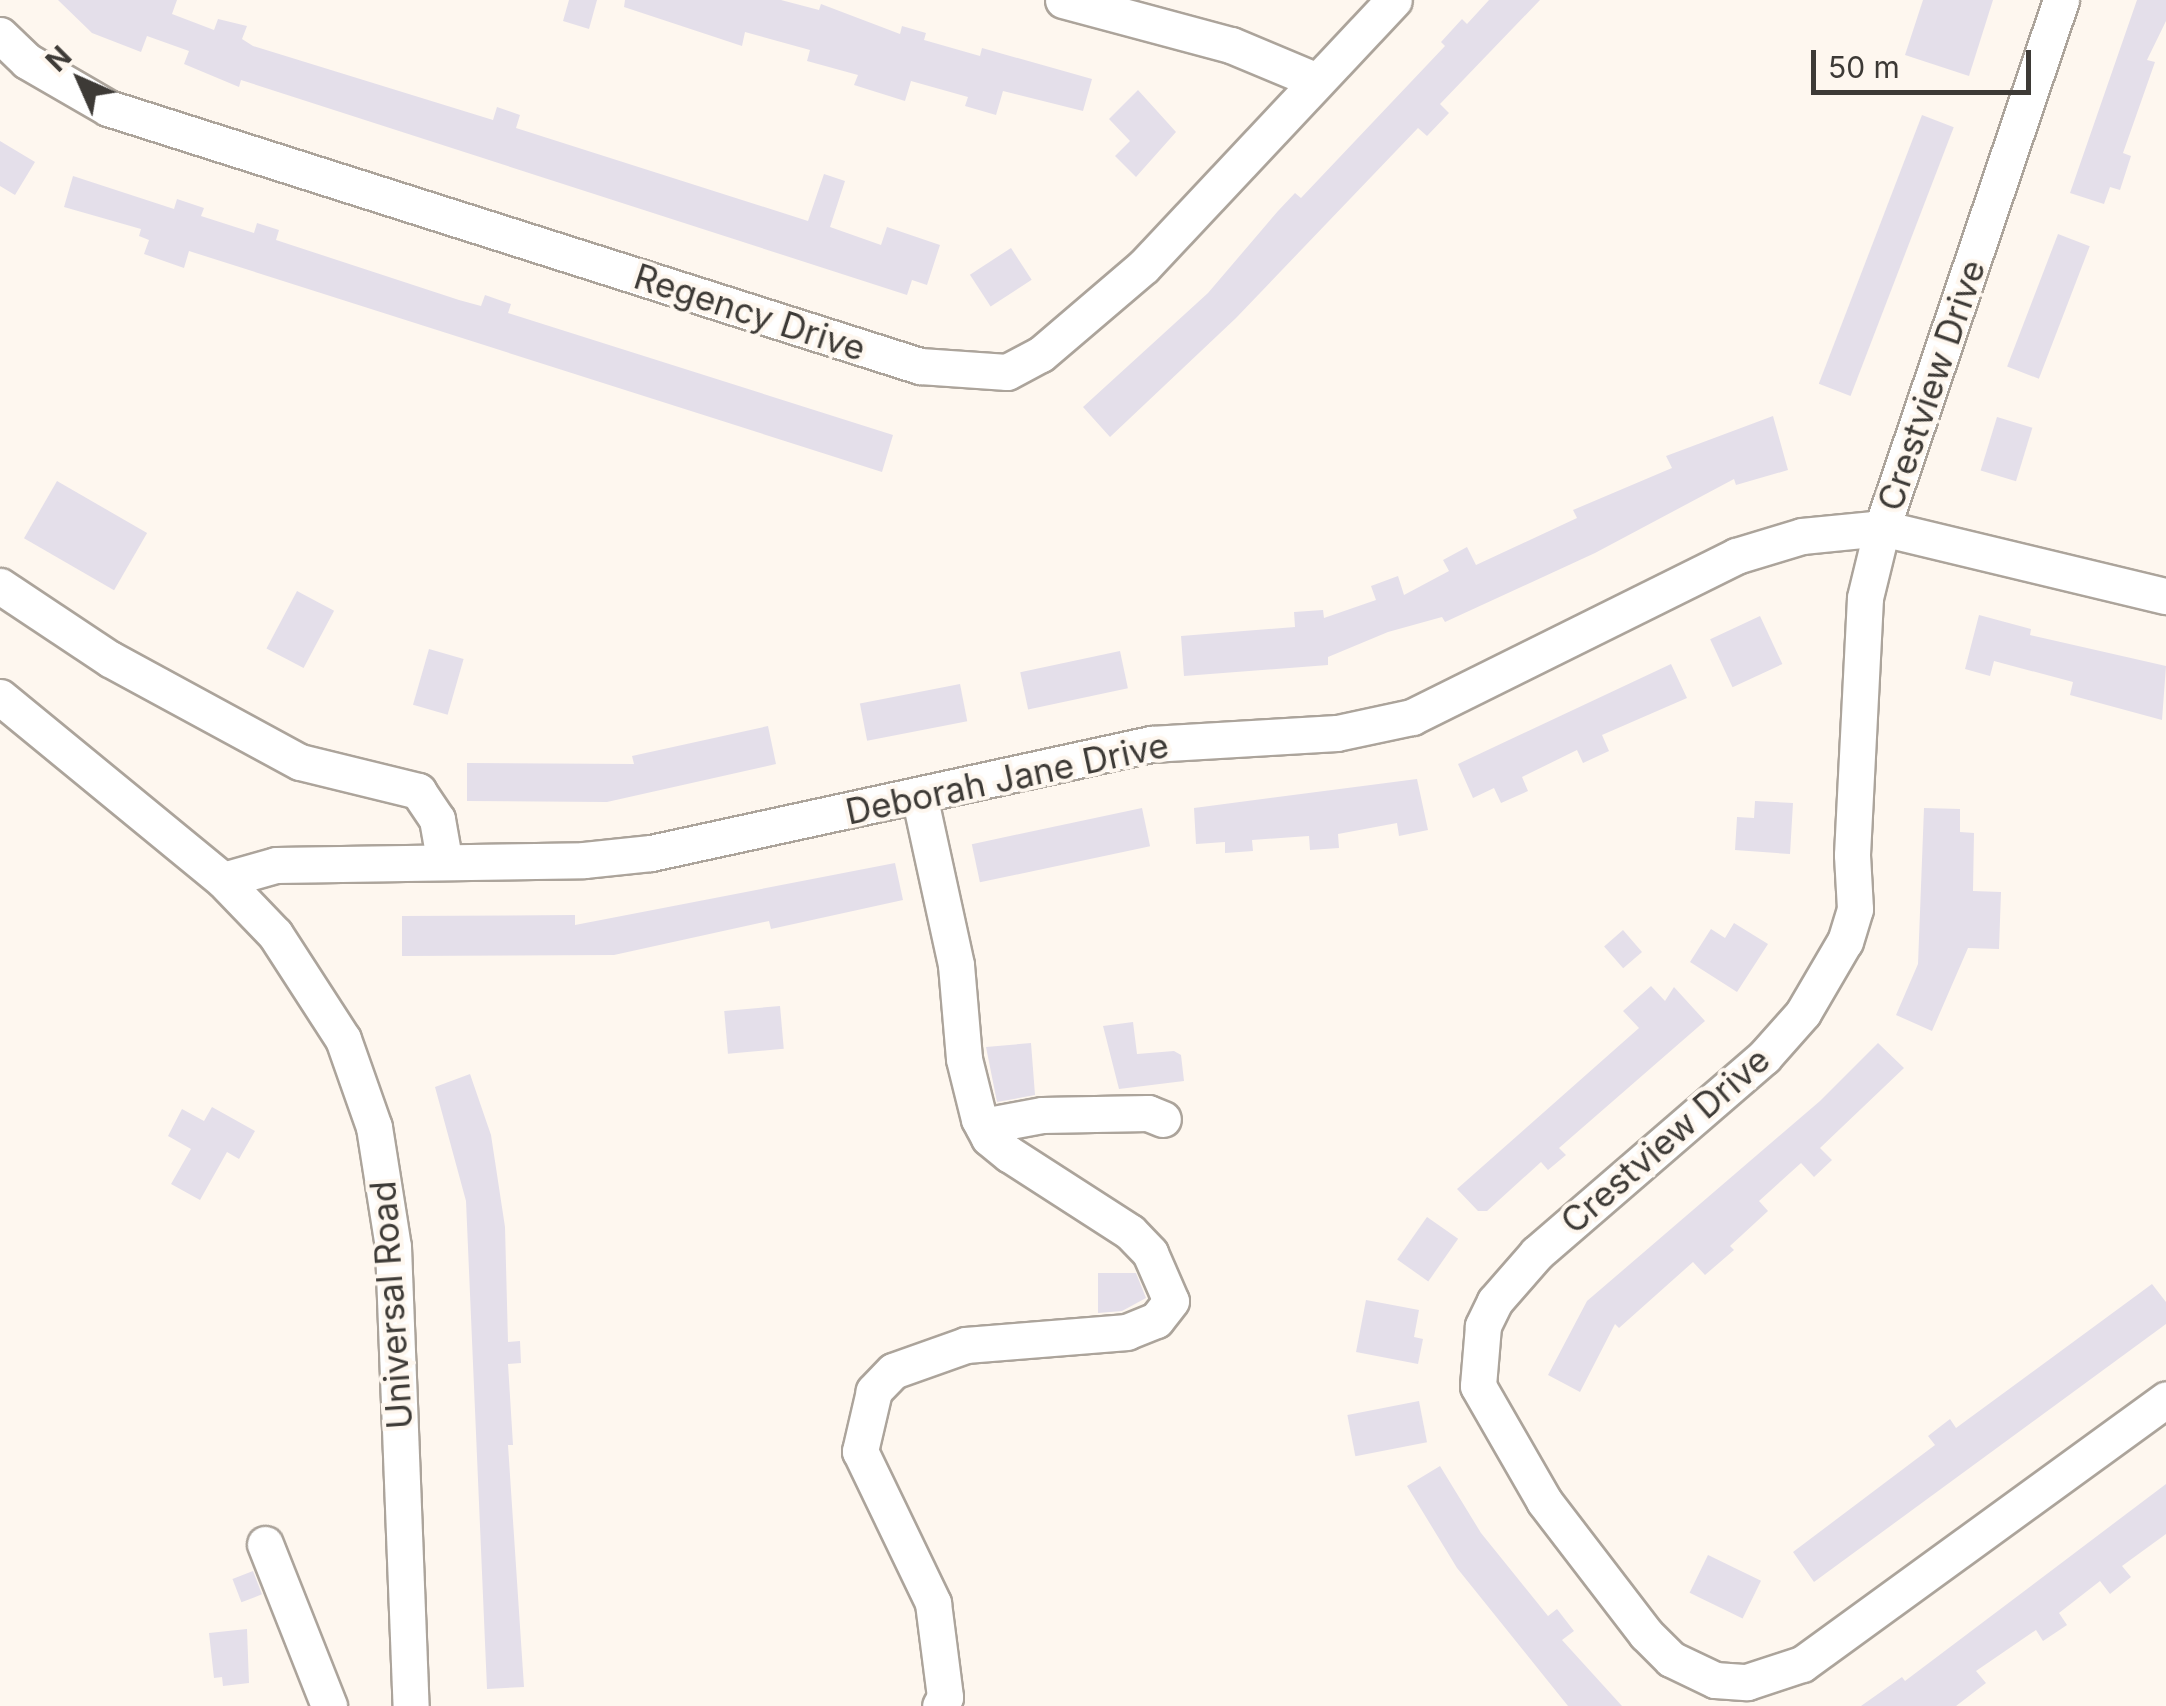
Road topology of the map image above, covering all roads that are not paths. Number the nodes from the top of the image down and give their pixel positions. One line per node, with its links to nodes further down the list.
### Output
1 (1063, 0): 5 (street)
2 (1394, 0): 5 (street, Regency Drive)
3 (2061, 0): 6 (street, Crestview Drive)
4 (0, 35): 5 (street, Regency Drive)
5 (1317, 81)
6 (1882, 528): 8 (street, Deborah Jane Drive); 10 (street, Deborah Jane Drive); 15 (street, Crestview Drive)
7 (0, 586): 11 (street)
8 (2166, 596)
9 (0, 698): 12 (street, Universal Road)
10 (919, 795): 11 (street, Deborah Jane Drive); 14 (street)
11 (444, 858): 12 (street, Deborah Jane Drive)
12 (223, 880): 18 (street, Universal Road)
13 (1163, 1119): 14 (street)
14 (983, 1126): 19 (street)
15 (2166, 1400)
16 (264, 1544): 17 (street)
17 (329, 1706)
18 (412, 1706)
19 (940, 1706)

